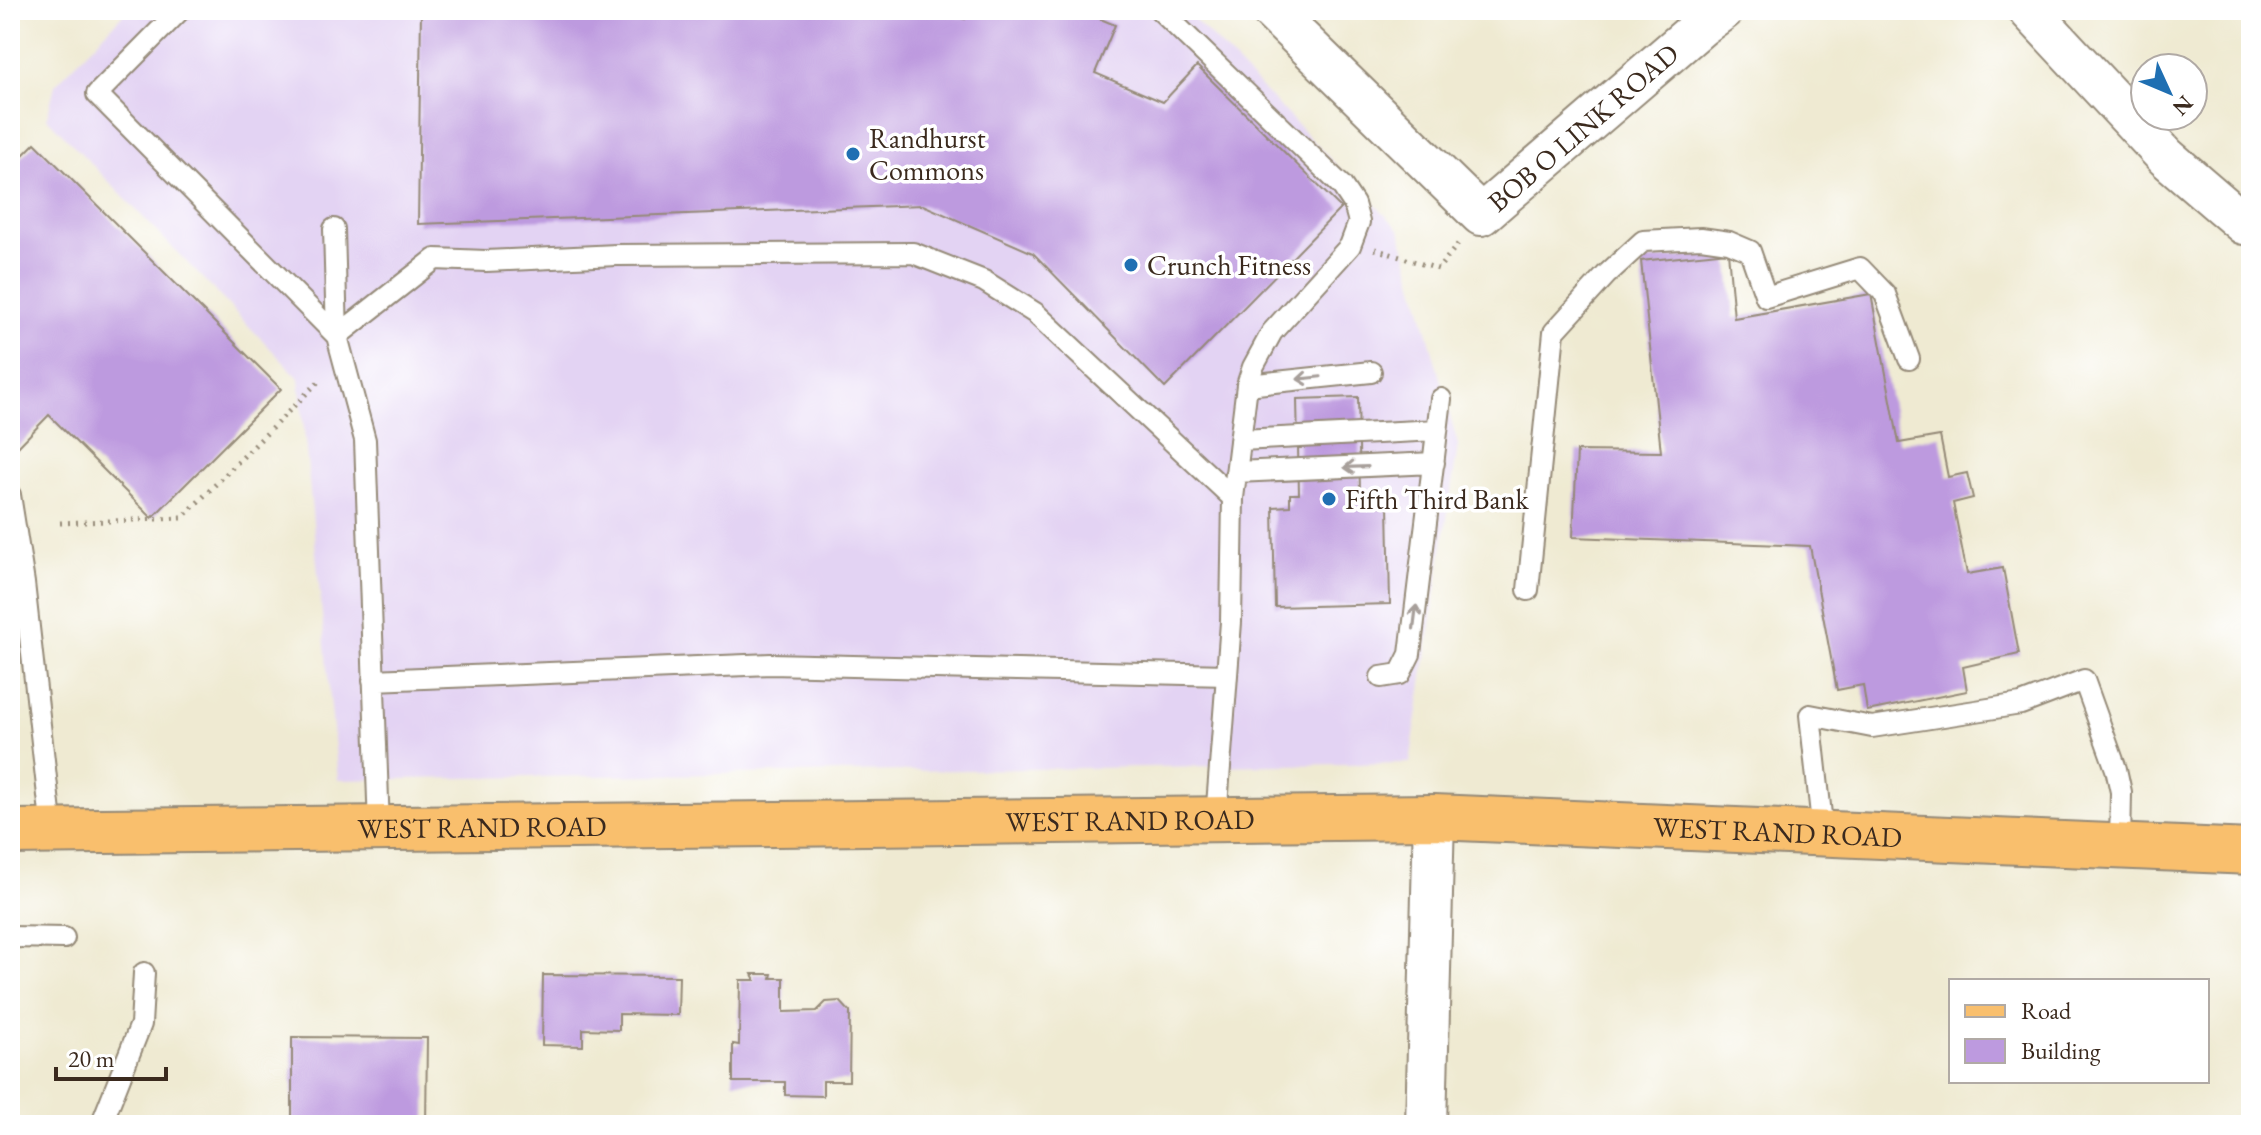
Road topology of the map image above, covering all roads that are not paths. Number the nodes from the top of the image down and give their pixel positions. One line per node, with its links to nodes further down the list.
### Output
1 (180, 10): 8 (lane)
2 (1160, 10): 11 (lane)
3 (1271, 10): 4 (street, BOB O LINK ROAD)
4 (1723, 10)
5 (2029, 10): 6 (street)
6 (2251, 225)
7 (334, 229): 8 (lane)
8 (337, 336): 18 (lane); 22 (lane)
9 (1909, 359): 19 (lane)
10 (1371, 372): 11 (lane, one-way to 11)
11 (1247, 385): 14 (lane)
12 (1441, 399): 13 (lane)
13 (1437, 430): 14 (lane); 15 (lane)
14 (1240, 440): 16 (lane)
15 (1434, 463): 16 (lane, one-way to 16); 21 (lane, one-way to 15)
16 (1236, 472): 18 (lane)
17 (10, 495): 26 (lane)
18 (1233, 498): 20 (lane)
19 (1528, 590)
20 (1227, 675): 22 (lane); 24 (lane)
21 (1381, 677)
22 (373, 680): 25 (lane)
23 (1434, 817): 24 (main road, WEST RAND ROAD); 27 (main road, WEST RAND ROAD); 34 (street)
24 (1216, 819): 25 (main road, WEST RAND ROAD)
25 (379, 828): 26 (main road, WEST RAND ROAD)
26 (31, 832)
27 (1823, 833): 28 (main road, WEST RAND ROAD); 28 (lane)
28 (2120, 846): 29 (main road, WEST RAND ROAD)
29 (2251, 852)
30 (10, 937): 31 (lane)
31 (64, 938)
32 (144, 973): 33 (lane)
33 (101, 1125)
34 (1426, 1125)

